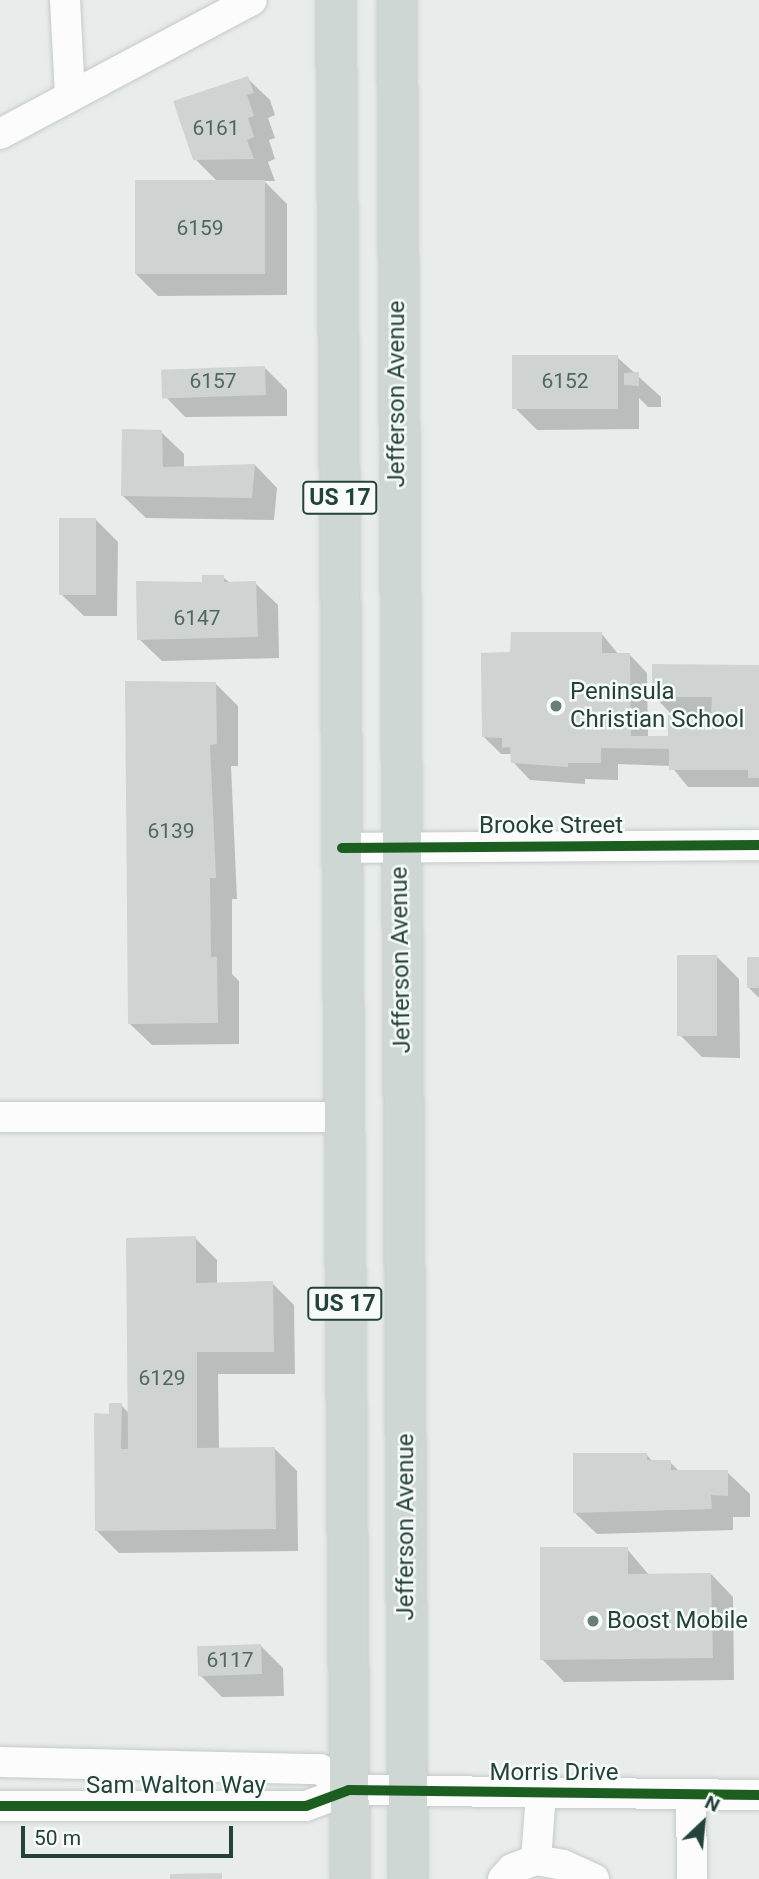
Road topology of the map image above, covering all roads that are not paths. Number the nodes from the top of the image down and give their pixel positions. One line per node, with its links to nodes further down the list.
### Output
1 (65, 0): 5 (street)
2 (252, 0): 5 (street)
3 (336, 0): 8 (main road, US 17)
4 (397, 0): 9 (main road, Jefferson Avenue / US 17)
5 (70, 96): 6 (street)
6 (0, 134)
7 (759, 845): 9 (street, Brooke Street)
8 (342, 848): 9 (street, Brooke Street); 11 (main road, US 17)
9 (399, 848): 14 (main road, Jefferson Avenue / US 17)
10 (0, 1117): 11 (street)
11 (344, 1117): 13 (main road, US 17)
12 (0, 1762): 13 (street, Sam Walton Way)
13 (349, 1790): 14 (street, Morris Drive); 18 (street, Sam Walton Way); 20 (main road, US 17)
14 (408, 1793): 15 (street, Morris Drive); 21 (main road, Jefferson Avenue / US 17)
15 (541, 1794): 16 (street, Morris Drive); 19 (street)
16 (691, 1795): 17 (street, Morris Drive); 24 (street)
17 (759, 1796)
18 (0, 1806)
19 (536, 1860): 22 (street); 23 (street)
20 (349, 1879)
21 (408, 1879)
22 (503, 1879)
23 (594, 1879)
24 (692, 1879)

